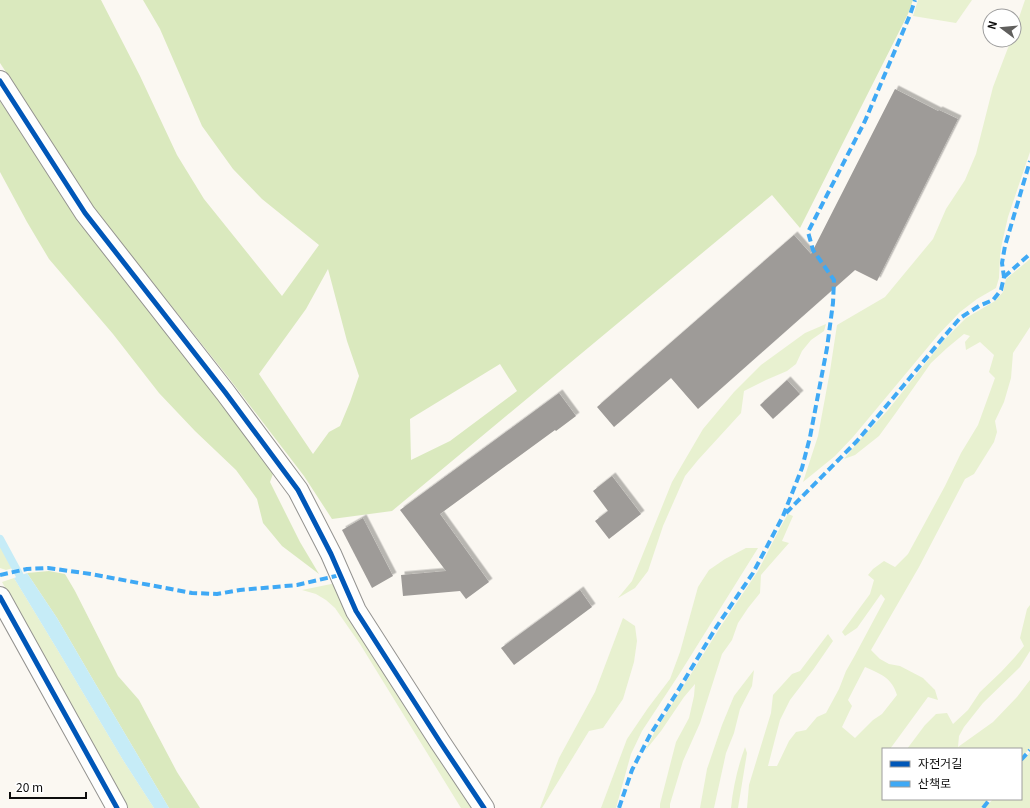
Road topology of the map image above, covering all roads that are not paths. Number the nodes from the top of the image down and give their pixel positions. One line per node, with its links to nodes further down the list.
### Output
1 (0, 81): 4 (street)
2 (0, 598): 3 (street)
3 (117, 808)
4 (484, 808)

